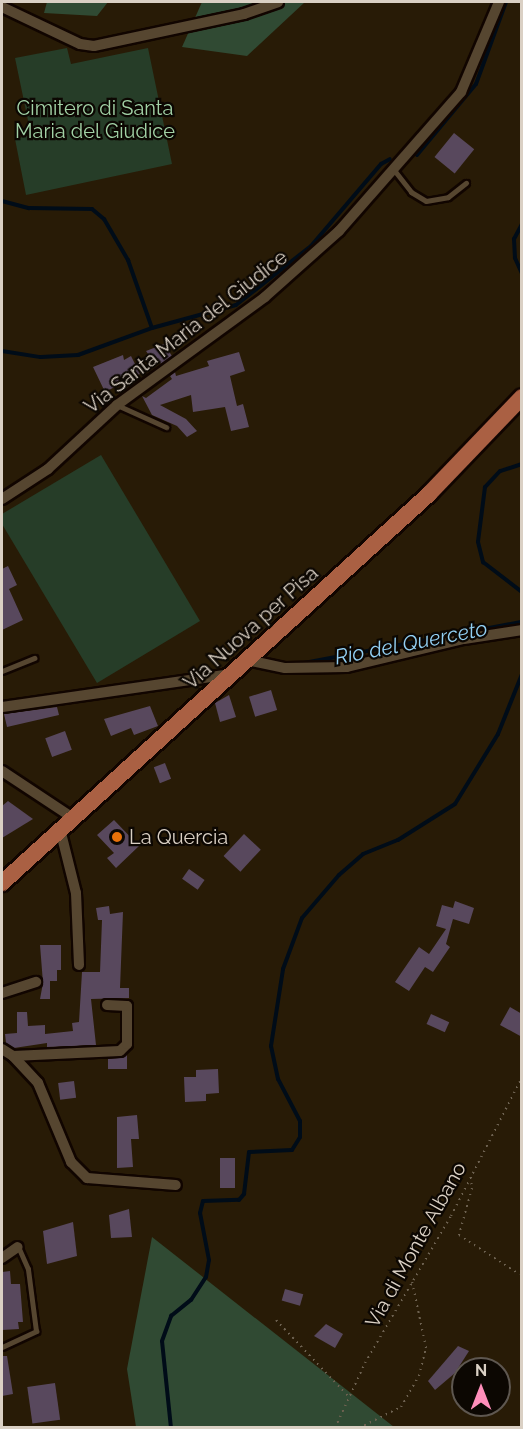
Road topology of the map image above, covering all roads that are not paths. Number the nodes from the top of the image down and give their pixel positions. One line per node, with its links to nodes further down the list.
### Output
1 (278, 2): 3 (street)
2 (499, 2): 4 (street, Via Santa Maria del Giudice)
3 (2, 7)
4 (394, 170): 5 (lane); 7 (street, Via Santa Maria del Giudice)
5 (466, 183)
6 (522, 397): 12 (main road, Via Nuova per Pisa)
7 (117, 405): 8 (lane); 9 (street, Via Santa Maria del Giudice)
8 (166, 427)
9 (2, 499)
10 (522, 630): 12 (street)
11 (34, 658): 13 (lane)
12 (247, 660): 14 (main road, Via Nuova per Pisa)
13 (2, 671)
14 (232, 674): 15 (street); 17 (main road, Via Nuova per Pisa)
15 (2, 706)
16 (2, 771): 17 (street)
17 (67, 824): 18 (main road, Via Nuova per Pisa); 19 (street)
18 (2, 883)
19 (79, 965)
20 (36, 982): 21 (street)
21 (2, 993)
22 (107, 1005): 24 (street)
23 (2, 1049): 24 (street)
24 (13, 1056): 25 (street)
25 (176, 1185)
26 (18, 1246): 27 (street); 28 (lane)
27 (2, 1258)
28 (2, 1347)

